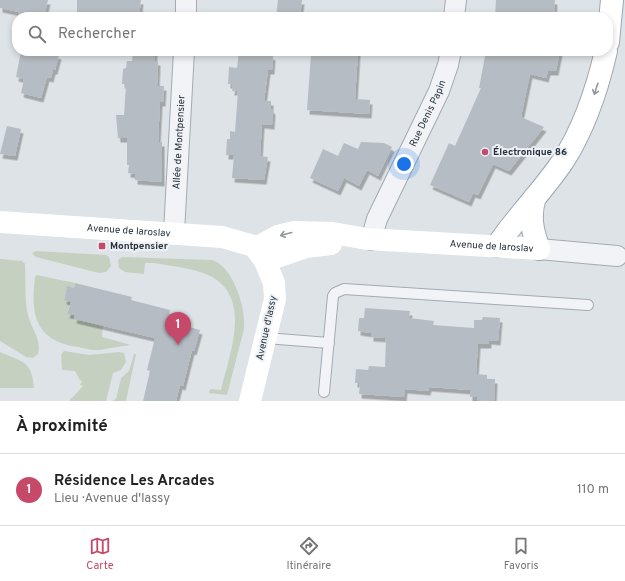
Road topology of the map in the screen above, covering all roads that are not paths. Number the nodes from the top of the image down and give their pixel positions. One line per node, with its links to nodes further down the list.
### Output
1 (186, 0): 4 (street)
2 (456, 0): 5 (street)
3 (612, 0): 6 (street)
4 (186, 12)
5 (455, 12)
6 (611, 12)
7 (184, 56): 12 (street, Allée de Montpensier)
8 (450, 56): 13 (street, Rue Denis Papin)
9 (605, 56): 10 (street, one-way to 10)
10 (535, 197): 14 (street); 15 (street)
11 (0, 222): 12 (street, Avenue de Iaroslav)
12 (174, 232): 16 (street, Avenue de Iaroslav)
13 (369, 240): 14 (street, Avenue de Iaroslav); 16 (street, Avenue de Iaroslav)
14 (497, 246): 15 (street, Avenue de Iaroslav)
15 (540, 249): 17 (street, Avenue de Iaroslav)
16 (261, 255): 19 (street, Avenue d'Iassy)
17 (616, 256)
18 (588, 306): 20 (lane)
19 (266, 338): 20 (lane); 22 (street, Avenue d'Iassy)
20 (329, 343): 21 (lane)
21 (324, 392)
22 (250, 401)

